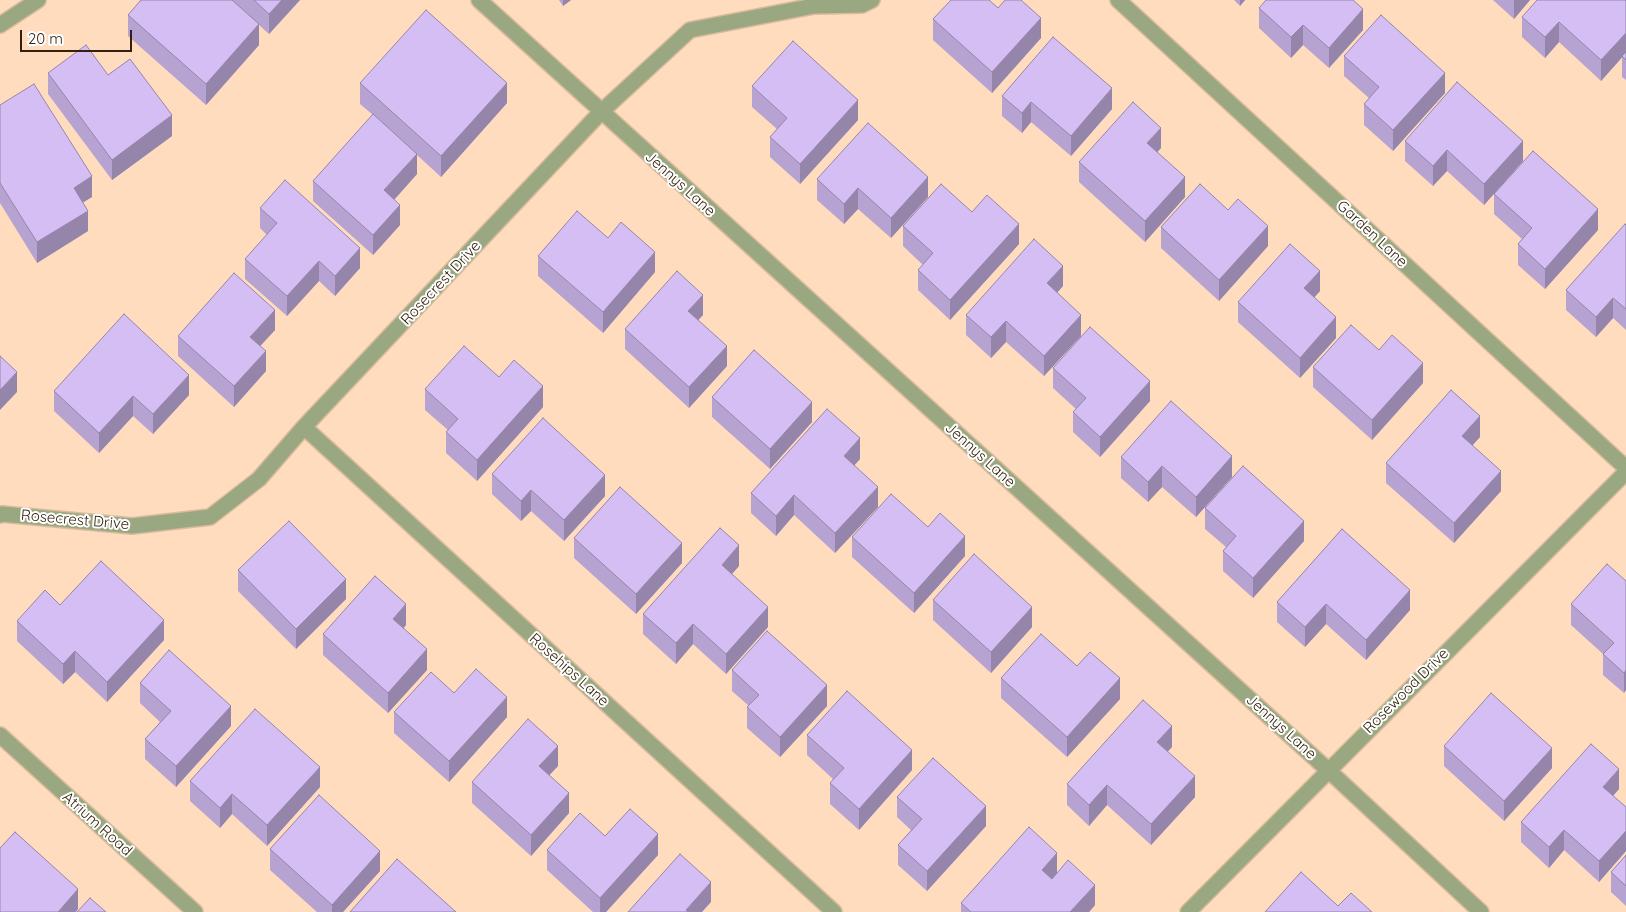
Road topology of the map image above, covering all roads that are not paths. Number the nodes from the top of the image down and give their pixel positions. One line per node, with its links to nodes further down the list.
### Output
1 (38, 0): 5 (street)
2 (478, 0): 6 (street, Jennys Lane)
3 (872, 0): 6 (street, Rosecrest Drive)
4 (1118, 0): 8 (street, Garden Lane)
5 (0, 25)
6 (601, 112): 7 (street, Rosecrest Drive); 11 (street, Jennys Lane)
7 (304, 427): 9 (street, Rosecrest Drive); 13 (street, Rosehips Lane)
8 (1626, 470): 11 (street, Rosewood Drive)
9 (0, 515)
10 (0, 736): 12 (street, Atrium Road)
11 (1328, 770): 14 (street, Rosewood Drive); 15 (street, Jennys Lane)
12 (195, 912)
13 (834, 912)
14 (1188, 912)
15 (1481, 912)

